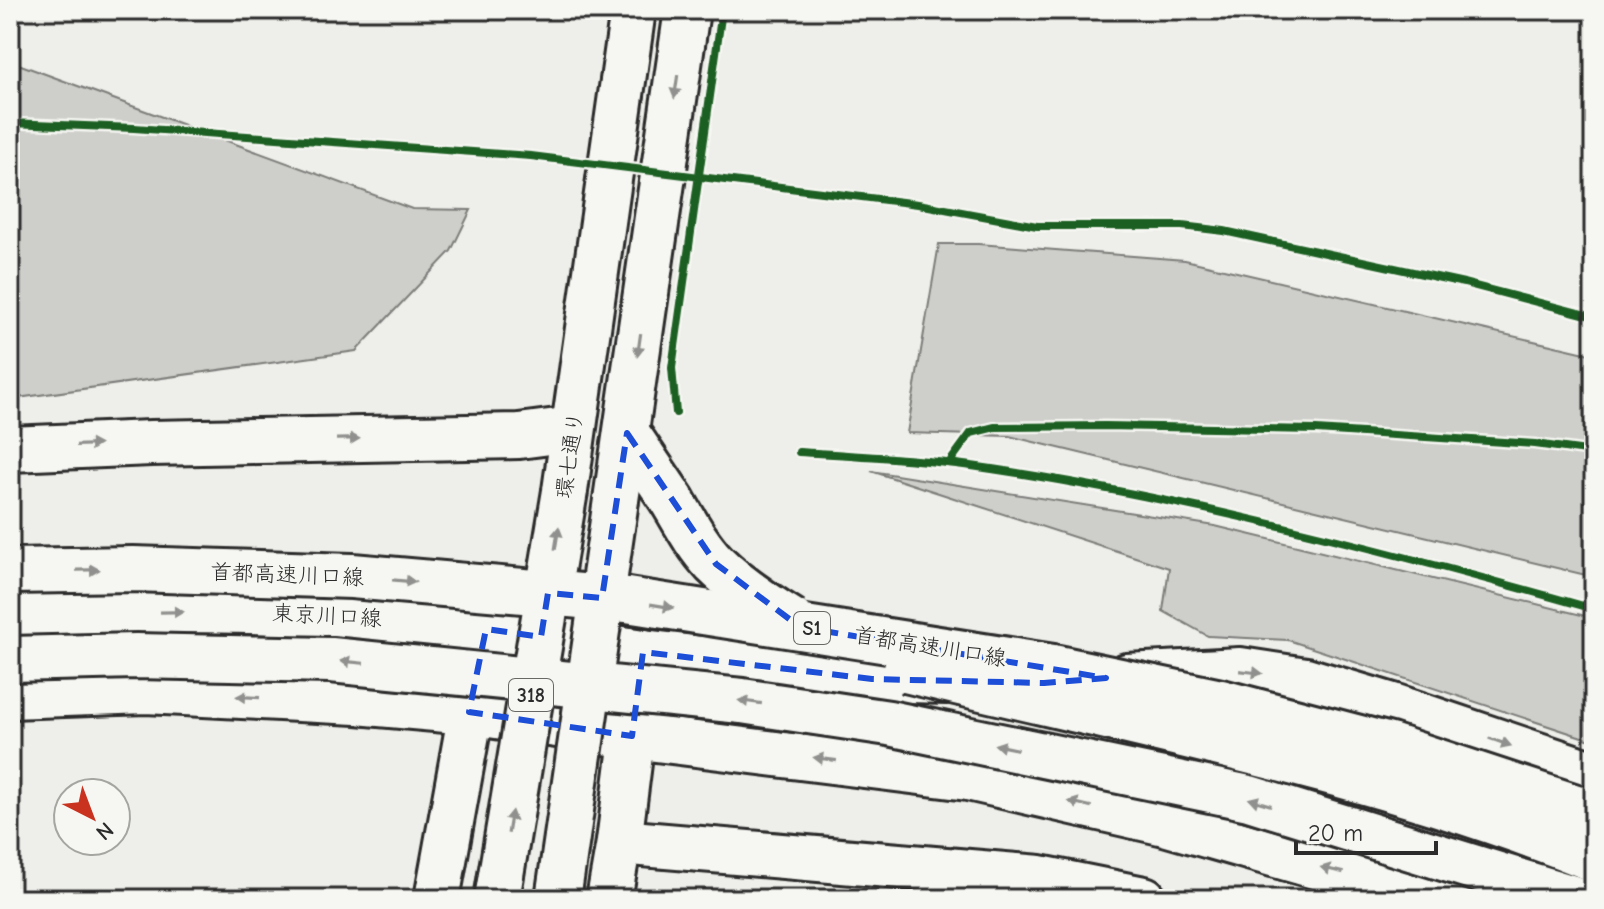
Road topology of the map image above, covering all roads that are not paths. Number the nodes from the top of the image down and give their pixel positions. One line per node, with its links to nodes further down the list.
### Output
1 (633, 10): 3 (main road, 環七通り / 318)
2 (687, 10): 4 (main road, 318, one-way to 4)
3 (576, 413): 5 (main road, one-way to 3); 21 (main road, 環七通り / 318, one-way to 3, bridge)
4 (629, 418): 19 (main road, bridge); 22 (main road, 318, bridge)
5 (10, 449)
6 (10, 571): 16 (main road, 首都高速川口線 / S1, one-way to 16, bridge)
7 (10, 613): 8 (main road, 東京川口線, one-way to 8)
8 (486, 629): 9 (main road, 東京川口線); 13 (main road, 318)
9 (643, 652): 11 (main road, 東京川口線); 14 (main road)
10 (10, 659): 26 (main road, one-way to 10, bridge)
11 (1044, 683): 15 (main road, one-way to 15); 17 (main road)
12 (10, 696): 13 (main road, one-way to 12)
13 (469, 712): 14 (main road); 20 (main road, 318)
14 (632, 736): 18 (main road); 25 (main road, one-way to 14)
15 (1594, 774)
16 (1594, 813)
17 (1594, 833)
18 (619, 842): 23 (main road); 24 (main road)
19 (1594, 859)
20 (437, 899)
21 (497, 899)
22 (558, 899)
23 (609, 899)
24 (1144, 899)
25 (1463, 899)
26 (1576, 899)

